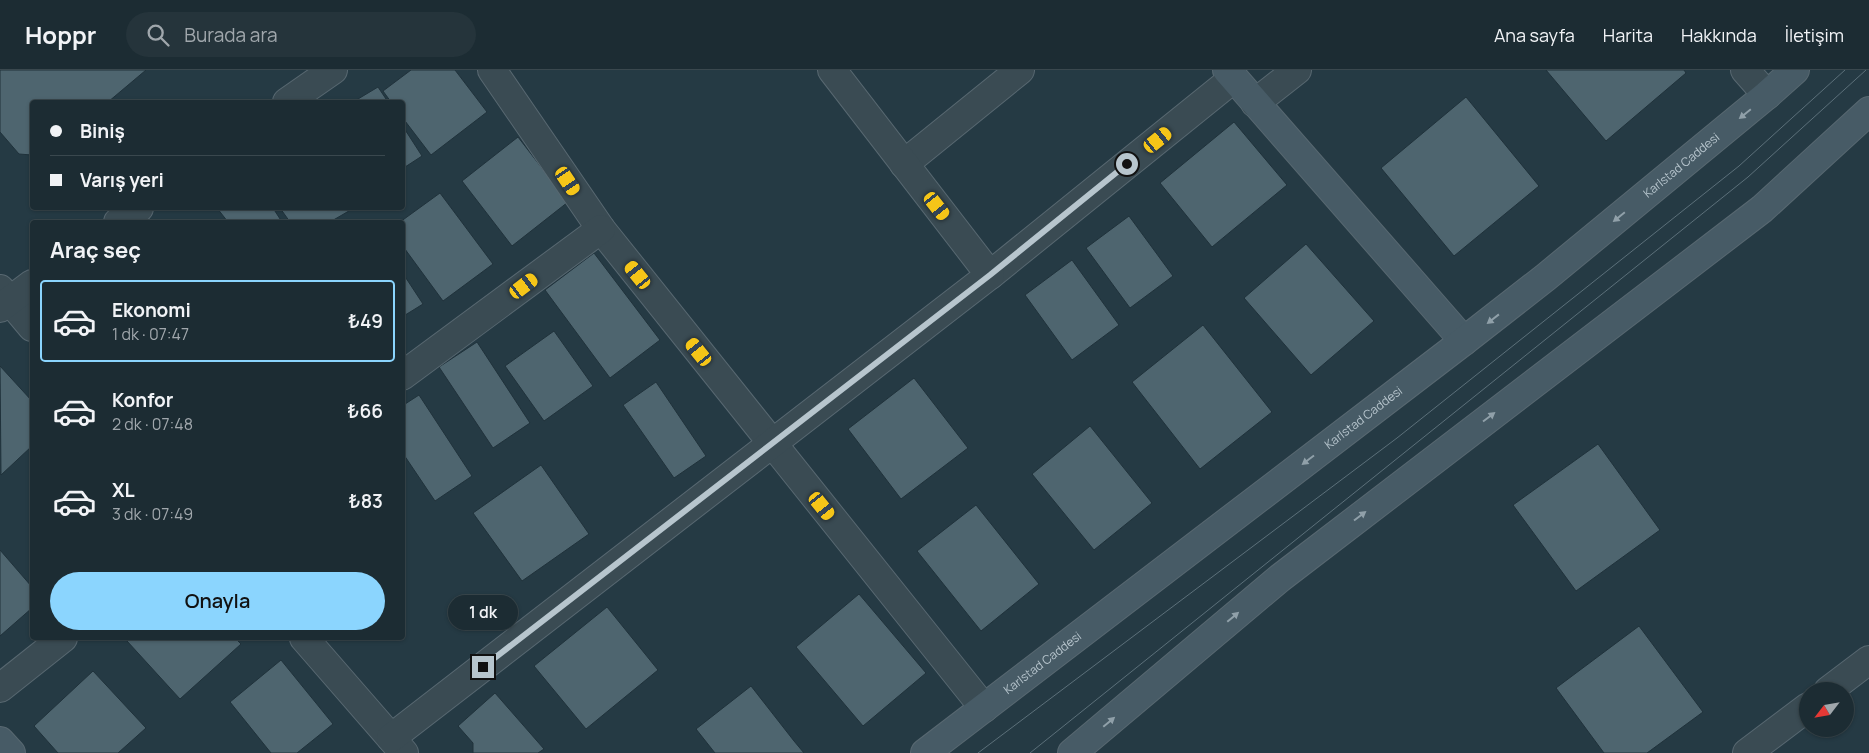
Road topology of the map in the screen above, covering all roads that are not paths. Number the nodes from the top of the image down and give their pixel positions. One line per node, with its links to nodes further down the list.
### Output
1 (333, 70): 10 (street)
2 (492, 70): 16 (street)
3 (832, 70): 13 (street)
4 (1020, 70): 13 (street)
5 (1297, 70): 11 (street)
6 (1745, 70): 9 (street)
7 (1794, 70): 9 (street, Karlstad Caddesi)
8 (1230, 74): 11 (street); 17 (street)
9 (1767, 95): 21 (street, Karlstad Caddesi, one-way to 21)
10 (290, 100)
11 (1255, 103): 21 (street)
12 (1869, 111): 35 (street, one-way to 12)
13 (904, 164): 17 (street)
14 (136, 210): 15 (street)
15 (121, 220)
16 (600, 229): 22 (street); 23 (street)
17 (990, 275): 23 (street)
18 (30, 285): 19 (street)
19 (3, 299): 20 (street)
20 (30, 325)
21 (1464, 342): 29 (street, Karlstad Caddesi, one-way to 29)
22 (405, 374)
23 (773, 443): 29 (street); 32 (street)
24 (60, 640): 28 (street)
25 (306, 640): 32 (street)
26 (1869, 660): 27 (street)
27 (1840, 682)
28 (0, 688)
29 (984, 708): 34 (street, Karlstad Caddesi)
30 (1799, 714): 36 (street)
31 (0, 741): 33 (street)
32 (398, 746)
33 (11, 753)
34 (925, 753)
35 (1072, 753)
36 (1747, 753)

